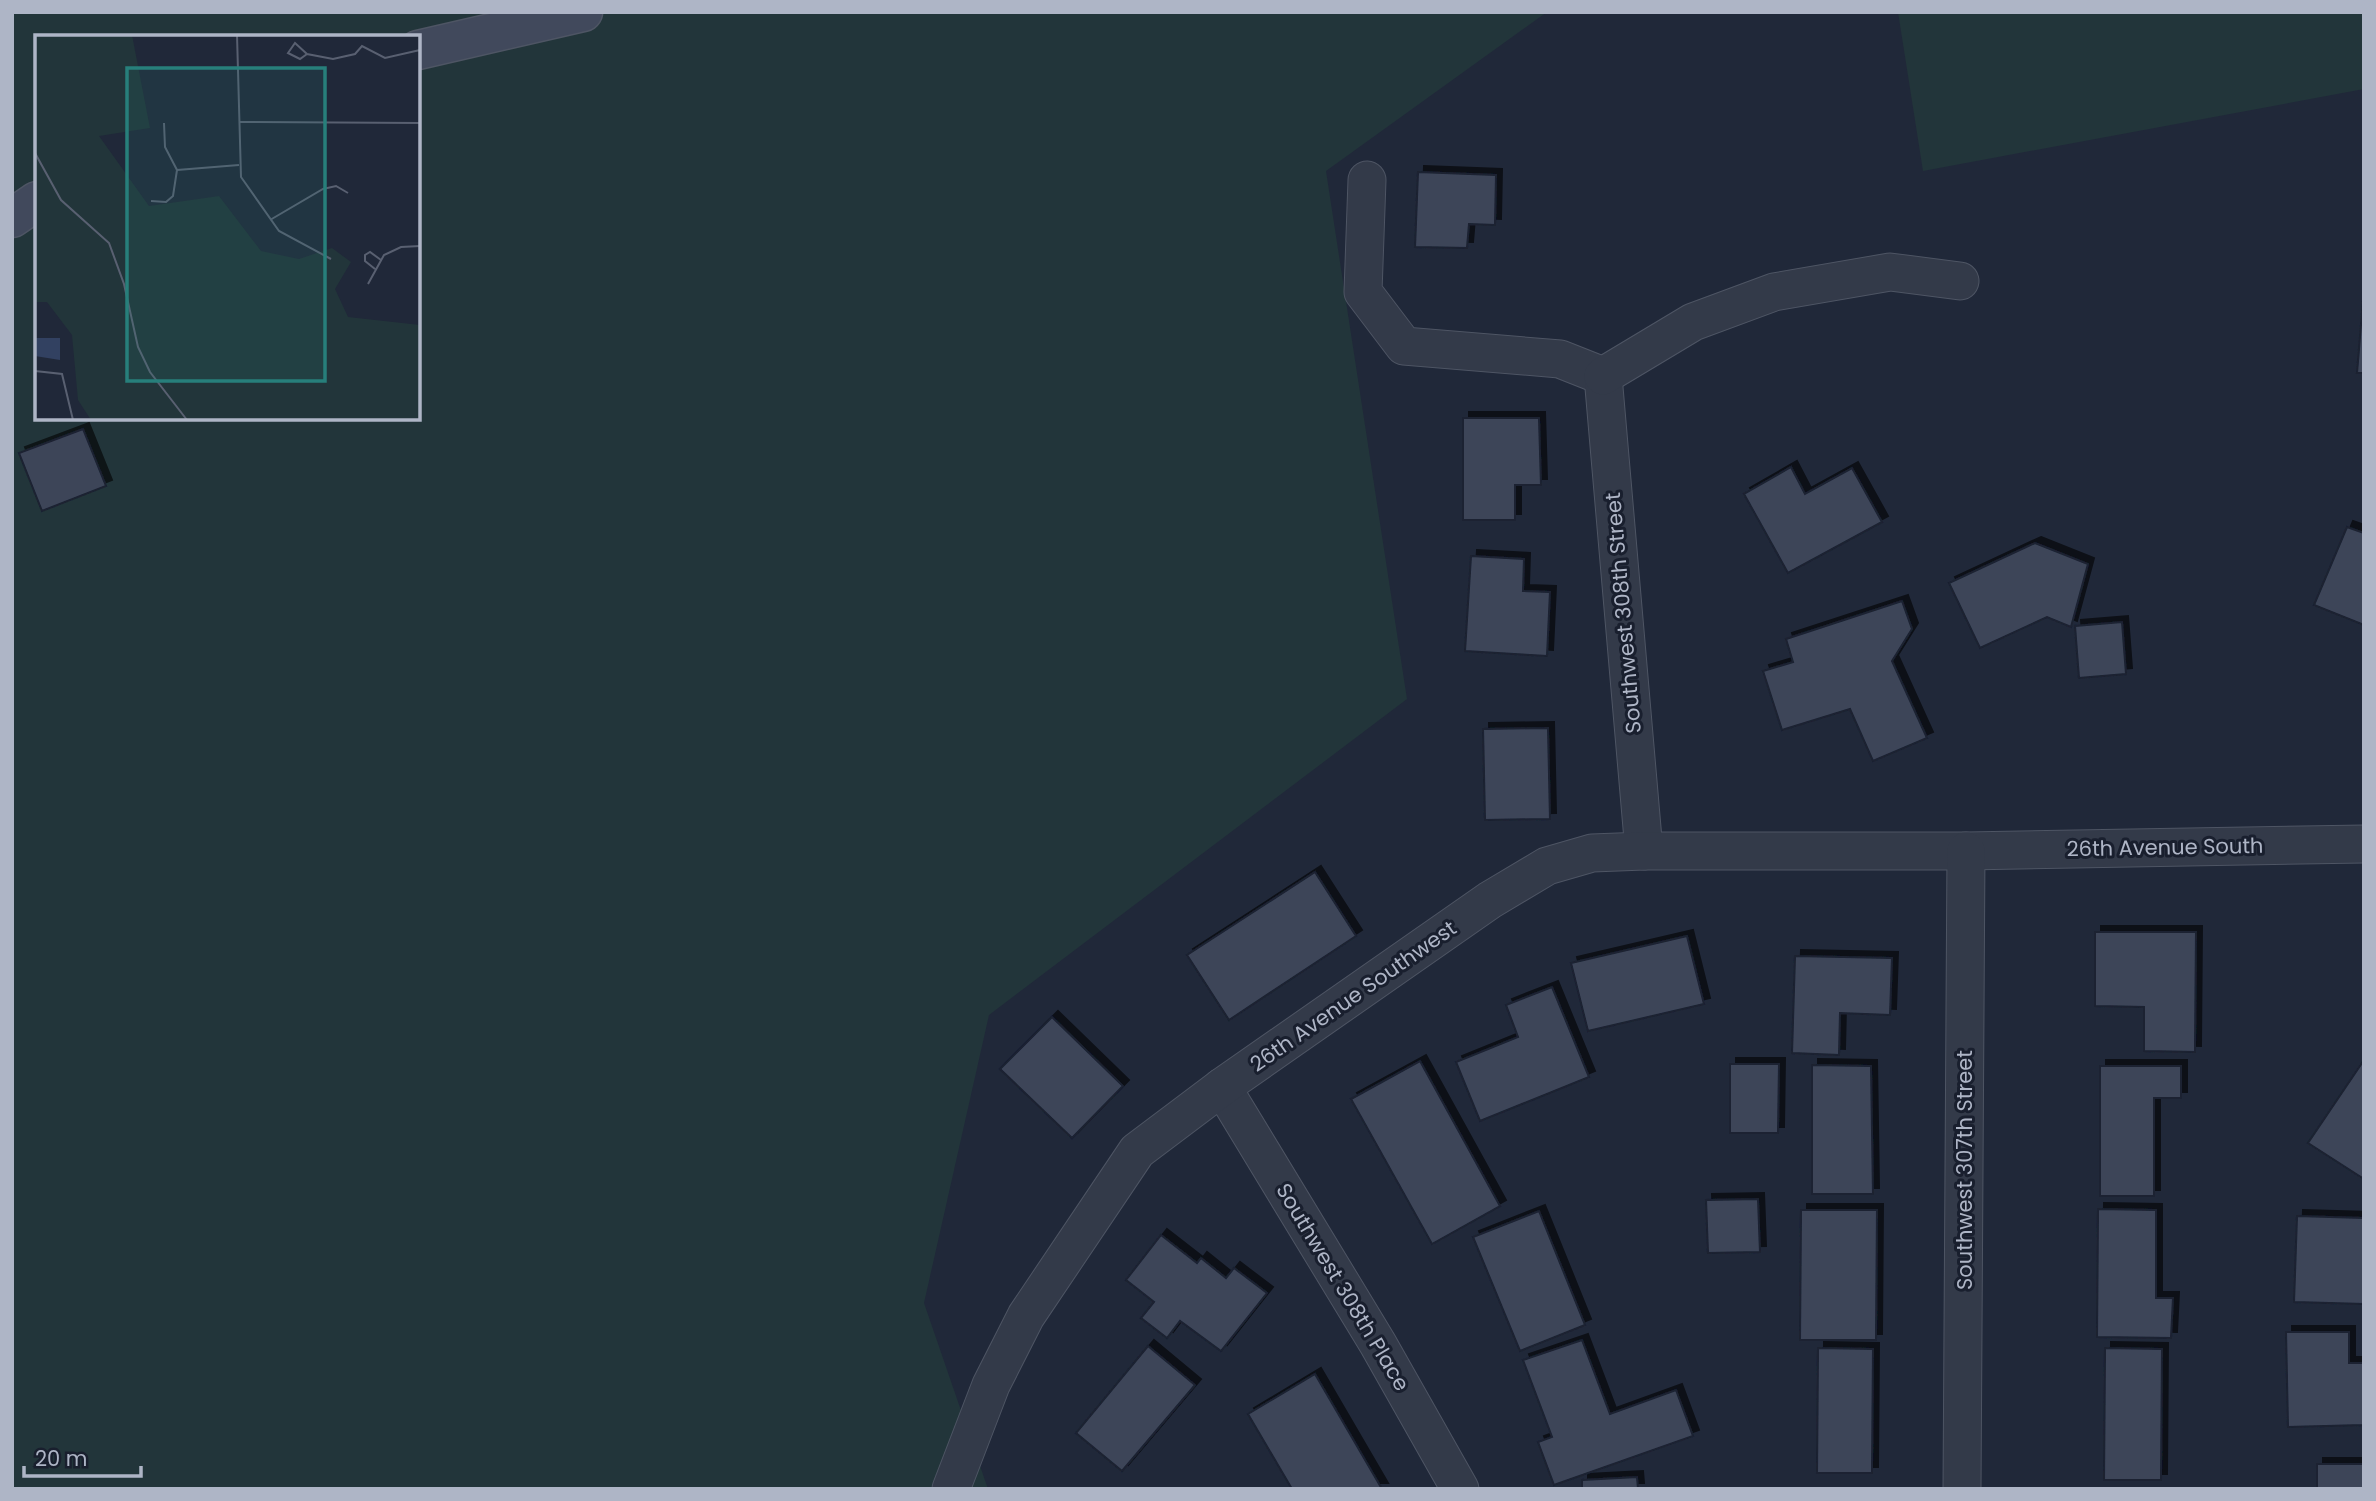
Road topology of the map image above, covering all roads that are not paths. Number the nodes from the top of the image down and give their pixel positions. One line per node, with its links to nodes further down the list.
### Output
1 (583, 12): 2 (main road)
2 (420, 50)
3 (1367, 180): 7 (street)
4 (35, 202): 5 (main road)
5 (12, 218)
6 (1960, 281): 7 (street)
7 (1603, 376): 9 (street, Southwest 308th Street)
8 (2364, 844): 10 (street, 26th Avenue South)
9 (1644, 851): 10 (street, 26th Avenue Southwest); 11 (street, 26th Avenue Southwest)
10 (1966, 851): 14 (street, Southwest 307th Street)
11 (1223, 1087): 12 (street, 26th Avenue Southwest); 13 (street, Southwest 308th Place)
12 (951, 1489)
13 (1460, 1489)
14 (1962, 1489)

